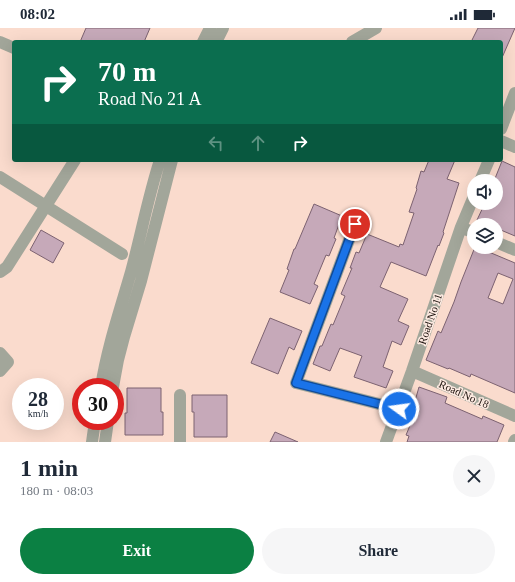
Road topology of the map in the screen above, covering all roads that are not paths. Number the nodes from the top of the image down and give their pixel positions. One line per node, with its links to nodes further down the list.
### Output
1 (210, 28): 4 (street)
2 (223, 28): 5 (street)
3 (376, 28): 6 (street)
4 (204, 40)
5 (217, 40)
6 (355, 40)
7 (0, 42): 8 (street)
8 (12, 47)
9 (515, 93): 10 (street)
10 (503, 124)
11 (503, 142): 12 (street)
12 (515, 147)
13 (74, 162): 19 (street)
14 (159, 162): 31 (street)
15 (171, 162): 32 (street)
16 (488, 162): 17 (street)
17 (483, 174)
18 (0, 177): 19 (street)
19 (45, 206): 26 (street); 27 (street)
20 (468, 210): 22 (street, Road No 11)
21 (355, 224): 34 (street)
22 (461, 227): 23 (street); 30 (street, Road No 11)
23 (467, 230)
24 (503, 245): 25 (street)
25 (515, 250)
26 (122, 254)
27 (0, 272)
28 (0, 353): 29 (street)
29 (0, 371)
30 (412, 371): 34 (street, Road No 11); 35 (street, Road No 18)
31 (102, 378)
32 (115, 378)
33 (180, 396): 40 (street)
34 (399, 409): 41 (street, Road No 11)
35 (515, 416)
36 (94, 430): 38 (street)
37 (107, 430): 39 (street)
38 (92, 442)
39 (105, 442)
40 (180, 442)
41 (386, 442)

